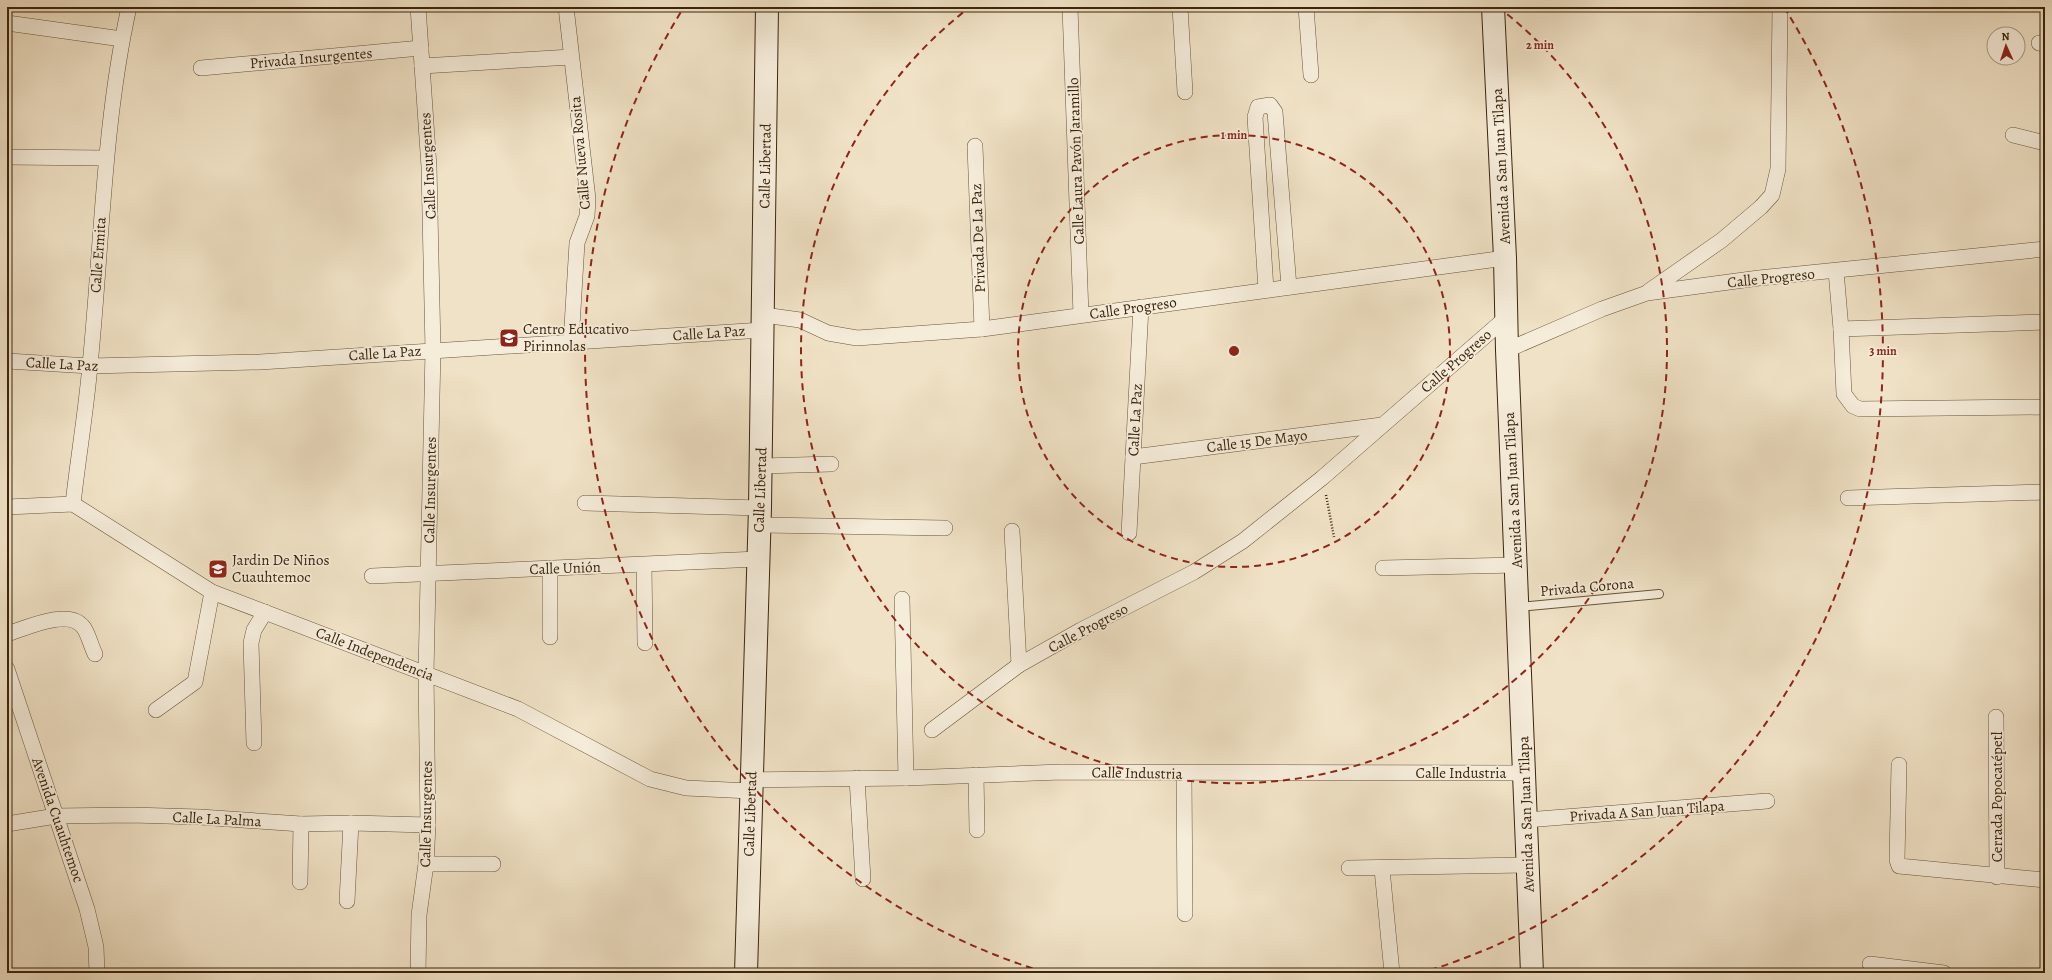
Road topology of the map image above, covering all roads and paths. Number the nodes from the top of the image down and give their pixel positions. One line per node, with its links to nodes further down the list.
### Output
1 (129, 7): 11 (street, Calle Ermita)
2 (418, 7): 12 (street, Calle Insurgentes)
3 (566, 7): 13 (street, Calle Nueva Rosita)
4 (767, 7): 34 (main road, Calle Libertad)
5 (1070, 7): 32 (street, Calle Laura Pavón Jaramillo)
6 (1180, 7): 17 (street)
7 (1306, 7): 16 (street)
8 (1493, 7): 26 (main road, Avenida a San Juan Tilapa)
9 (1780, 7): 30 (street)
10 (7, 23): 11 (street)
11 (122, 39): 22 (street, Calle Ermita)
12 (421, 48): 14 (street, Calle Insurgentes); 15 (street, Privada Insurgentes)
13 (571, 58): 14 (street); 38 (street, Calle Nueva Rosita)
14 (422, 66): 39 (street, Calle Insurgentes)
15 (201, 68)
16 (1311, 75)
17 (1185, 92)
18 (2013, 135): 19 (street)
19 (2045, 143)
20 (975, 146): 36 (street, Privada De La Paz)
21 (7, 157): 22 (street)
22 (106, 158): 42 (street, Calle Ermita)
23 (2045, 249): 27 (street, Calle Progreso)
24 (1286, 253): 25 (street); 25 (street); 28 (street)
25 (1263, 255): 29 (street)
26 (1506, 258): 28 (street, Calle Progreso); 33 (main road, Avenida a San Juan Tilapa)
27 (1836, 271): 30 (street, Calle Progreso); 37 (street)
28 (1289, 287): 29 (street, Calle Progreso)
29 (1266, 290): 31 (street, Calle Progreso)
30 (1647, 293): 40 (street, Calle Progreso)
31 (1140, 307): 32 (street, Calle Progreso); 45 (street, Calle La Paz)
32 (1081, 315): 36 (street, Calle Progreso)
33 (1507, 317): 40 (main road, Avenida a San Juan Tilapa); 44 (street, Calle Progreso)
34 (763, 322): 36 (street, Calle Progreso); 38 (street, Calle La Paz); 47 (main road, Calle Libertad)
35 (2045, 322): 37 (street)
36 (982, 329)
37 (1841, 329): 43 (street)
38 (571, 343): 39 (street, Calle La Paz)
39 (434, 350): 42 (street, Calle La Paz); 64 (street, Calle Insurgentes)
40 (1507, 350): 61 (main road, Avenida a San Juan Tilapa)
41 (7, 361): 42 (street, Calle La Paz)
42 (90, 366): 52 (street, Calle Ermita)
43 (2045, 408)
44 (1382, 425): 45 (street, Calle 15 De Mayo); 48 (street, Calle Progreso)
45 (1133, 457): 57 (street, Calle La Paz)
46 (831, 464): 47 (street)
47 (761, 466): 54 (main road, Calle Libertad)
48 (1322, 478): 58 (path); 75 (street, Calle Progreso)
49 (2045, 492): 50 (street)
50 (1848, 498)
51 (585, 503): 54 (street)
52 (73, 504): 53 (street); 66 (street, Calle Independencia)
53 (7, 507)
54 (760, 516): 55 (street); 59 (main road, Calle Libertad)
55 (945, 528)
56 (1012, 531): 75 (street)
57 (1129, 533)
58 (1334, 537)
59 (758, 559): 60 (street, Calle Unión); 88 (main road, Calle Libertad)
60 (644, 565): 63 (street, Calle Unión); 73 (street)
61 (1517, 566): 62 (street); 69 (main road, Avenida a San Juan Tilapa)
62 (1383, 568)
63 (550, 569): 64 (street, Calle Unión); 72 (street)
64 (428, 573): 65 (street, Calle Unión); 77 (street, Calle Insurgentes)
65 (372, 576)
66 (212, 592): 70 (street, Calle Independencia); 78 (street)
67 (1659, 594): 69 (lane, Privada Corona)
68 (902, 599): 87 (street)
69 (1518, 607): 84 (main road, Avenida a San Juan Tilapa)
70 (265, 612): 77 (street, Calle Independencia); 81 (street)
71 (7, 634): 74 (street)
72 (550, 637)
73 (645, 643)
74 (95, 654)
75 (1019, 665): 80 (street, Calle Progreso)
76 (7, 669): 90 (street, Avenida Cuauhtemoc)
77 (426, 673): 88 (street, Calle Independencia); 95 (street, Calle Insurgentes)
78 (156, 710)
79 (1996, 717): 102 (street, Cerrada Popocatépetl)
80 (932, 730)
81 (254, 743)
82 (1899, 765): 102 (street)
83 (1184, 773): 84 (street, Calle Industria); 85 (street, Calle Industria); 107 (street)
84 (1524, 773): 91 (main road, Avenida a San Juan Tilapa)
85 (976, 775): 87 (street, Calle Industria); 96 (street)
86 (857, 778): 87 (street, Calle Industria); 88 (street, Calle Industria); 103 (street)
87 (906, 778)
88 (751, 785): 111 (main road, Calle Libertad)
89 (1767, 801): 91 (street, Privada A San Juan Tilapa)
90 (56, 816): 93 (street, Calle La Palma); 94 (street, Calle La Palma); 109 (street, Avenida Cuauhtemoc)
91 (1526, 820): 99 (main road, Avenida a San Juan Tilapa)
92 (351, 823): 94 (street, Calle La Palma); 95 (street, Calle La Palma); 106 (street)
93 (7, 824)
94 (301, 824): 105 (street)
95 (428, 825): 97 (street, Calle Insurgentes)
96 (977, 830)
97 (426, 864): 98 (street); 110 (street, Calle Insurgentes)
98 (492, 864)
99 (1528, 865): 101 (street); 113 (main road, Avenida a San Juan Tilapa)
100 (1349, 868): 101 (street)
101 (1382, 868): 112 (street)
102 (1997, 877): 104 (street)
103 (863, 879)
104 (2045, 880)
105 (300, 882)
106 (347, 901)
107 (1185, 914)
108 (1870, 964): 114 (street)
109 (97, 973)
110 (418, 973)
111 (746, 973)
112 (1392, 973)
113 (1532, 973)
114 (1944, 973)

